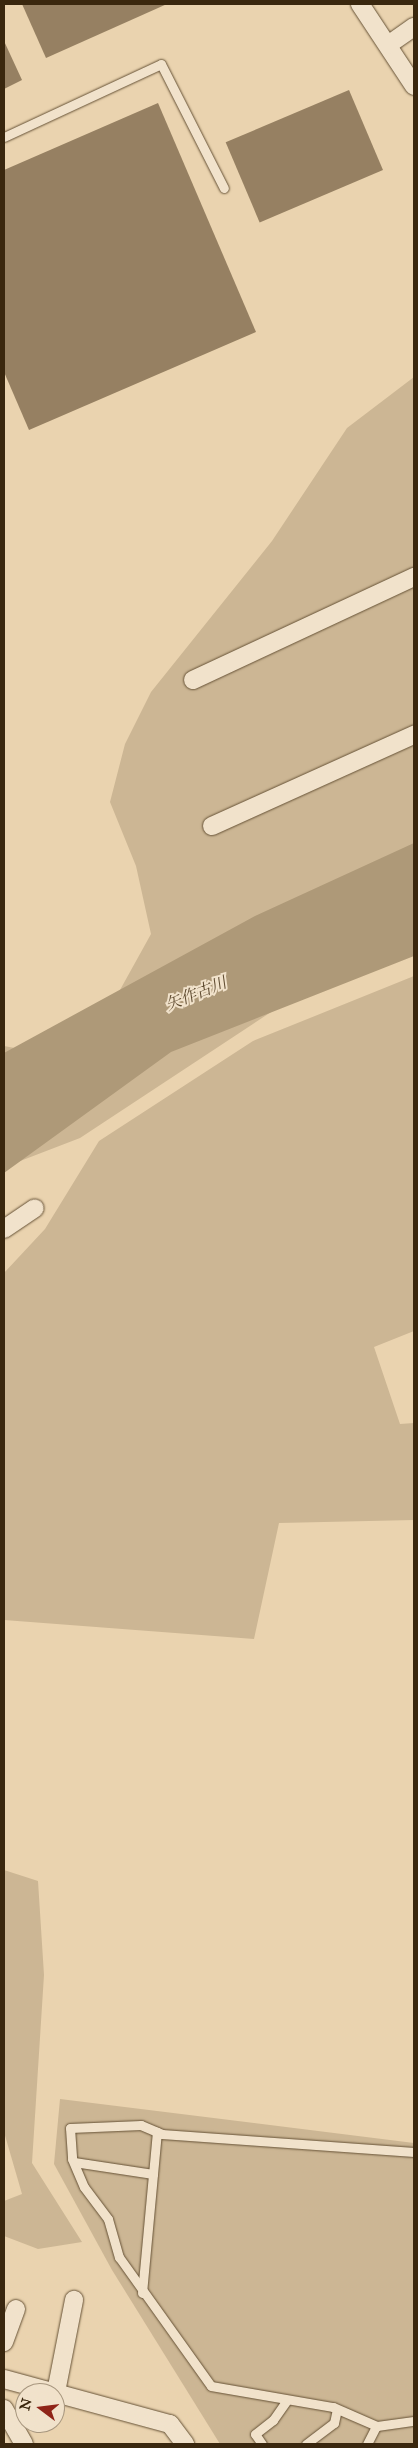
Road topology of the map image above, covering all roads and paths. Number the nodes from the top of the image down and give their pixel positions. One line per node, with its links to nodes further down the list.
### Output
1 (360, 4): 3 (street)
2 (414, 27): 3 (street)
3 (388, 45): 4 (street)
4 (414, 86)
5 (4, 137): 6 (lane)
6 (224, 188)
7 (414, 577): 8 (street)
8 (193, 680)
9 (414, 735): 10 (street)
10 (212, 826)
11 (35, 1208): 12 (street)
12 (4, 1229)
13 (157, 2132): 14 (lane); 15 (lane); 16 (lane)
14 (414, 2152)
15 (74, 2162): 16 (lane); 17 (lane)
16 (153, 2174): 17 (lane)
17 (142, 2293): 25 (lane)
18 (74, 2300): 23 (street)
19 (16, 2309): 20 (street)
20 (4, 2342)
21 (4, 2380): 22 (street)
22 (17, 2383)
23 (58, 2383)
24 (65, 2395): 31 (street)
25 (287, 2400): 27 (lane); 32 (lane)
26 (4, 2409): 30 (street)
27 (337, 2410): 29 (lane); 33 (lane)
28 (414, 2421): 29 (lane)
29 (376, 2426): 34 (lane)
30 (24, 2444)
31 (184, 2444)
32 (262, 2444)
33 (306, 2444)
34 (367, 2444)

